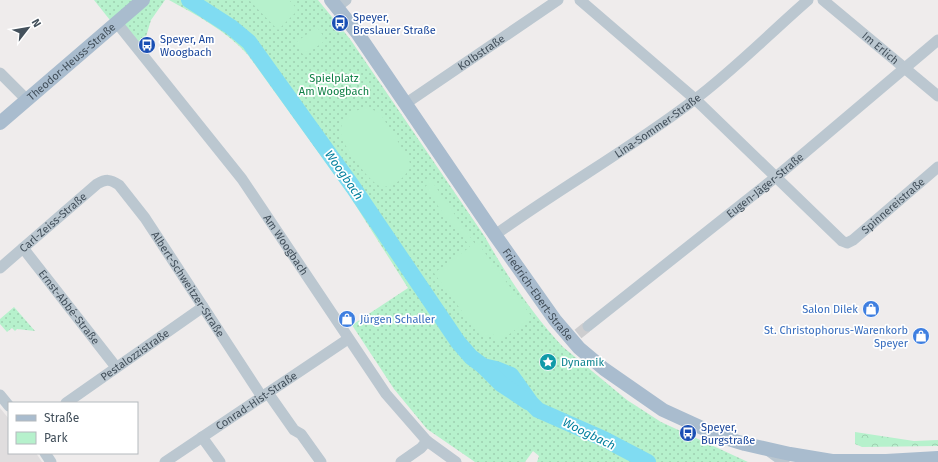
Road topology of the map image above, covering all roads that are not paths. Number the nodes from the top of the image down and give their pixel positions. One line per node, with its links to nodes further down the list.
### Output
1 (143, 0): 7 (main road, Theodor-Heuss-Straße)
2 (558, 0): 14 (street, Kolbstraße)
3 (580, 0): 12 (street)
4 (808, 0): 12 (street, Lina-Sommer-Straße)
5 (822, 0): 9 (street, Im Erlich)
6 (338, 2): 14 (main road, Friedrich-Ebert-Straße)
7 (117, 23): 13 (main road, Theodor-Heuss-Straße); 24 (street, Am Woogbach)
8 (938, 40): 9 (street, Eugen-Jäger-Straße)
9 (903, 68): 11 (street, Im Erlich); 17 (street, Eugen-Jäger-Straße)
10 (0, 73): 13 (street)
11 (938, 96)
12 (695, 99): 17 (street); 19 (street, Lina-Sommer-Straße)
13 (27, 100): 15 (main road, Theodor-Heuss-Straße)
14 (405, 104): 19 (main road, Friedrich-Ebert-Straße)
15 (0, 123)
16 (938, 167): 17 (street, Spinnereistraße)
17 (776, 177): 23 (street, Eugen-Jäger-Straße)
18 (107, 180): 20 (street, Carl-Zeiss-Straße); 22 (street, Albert-Schweitzer-Straße)
19 (495, 235): 32 (main road, Friedrich-Ebert-Straße)
20 (22, 248): 21 (street, Carl-Zeiss-Straße); 25 (street, Ernst-Abbé-Straße)
21 (0, 268)
22 (203, 307): 25 (street, Pestalozzistraße); 27 (street, Albert-Schweitzer-Straße)
23 (588, 326)
24 (348, 339): 27 (street, Conrad-Hist-Straße); 31 (street, Am Woogbach)
25 (116, 367): 28 (street, Pestalozzistraße)
26 (0, 395): 29 (street)
27 (265, 395): 30 (street, Conrad-Hist-Straße); 38 (street, Albert-Schweitzer-Straße)
28 (67, 402)
29 (8, 405)
30 (202, 437): 36 (street, Conrad-Hist-Straße); 37 (street)
31 (427, 441): 39 (street); 40 (street, Am Woogbach)
32 (766, 449): 34 (main road, Friedrich-Ebert-Straße); 41 (street)
33 (938, 458): 35 (main road, Friedrich-Ebert-Straße)
34 (814, 460): 35 (main road, Friedrich-Ebert-Straße)
35 (832, 461)
36 (164, 462)
37 (220, 462)
38 (321, 462)
39 (401, 462)
40 (456, 462)
41 (784, 462)

